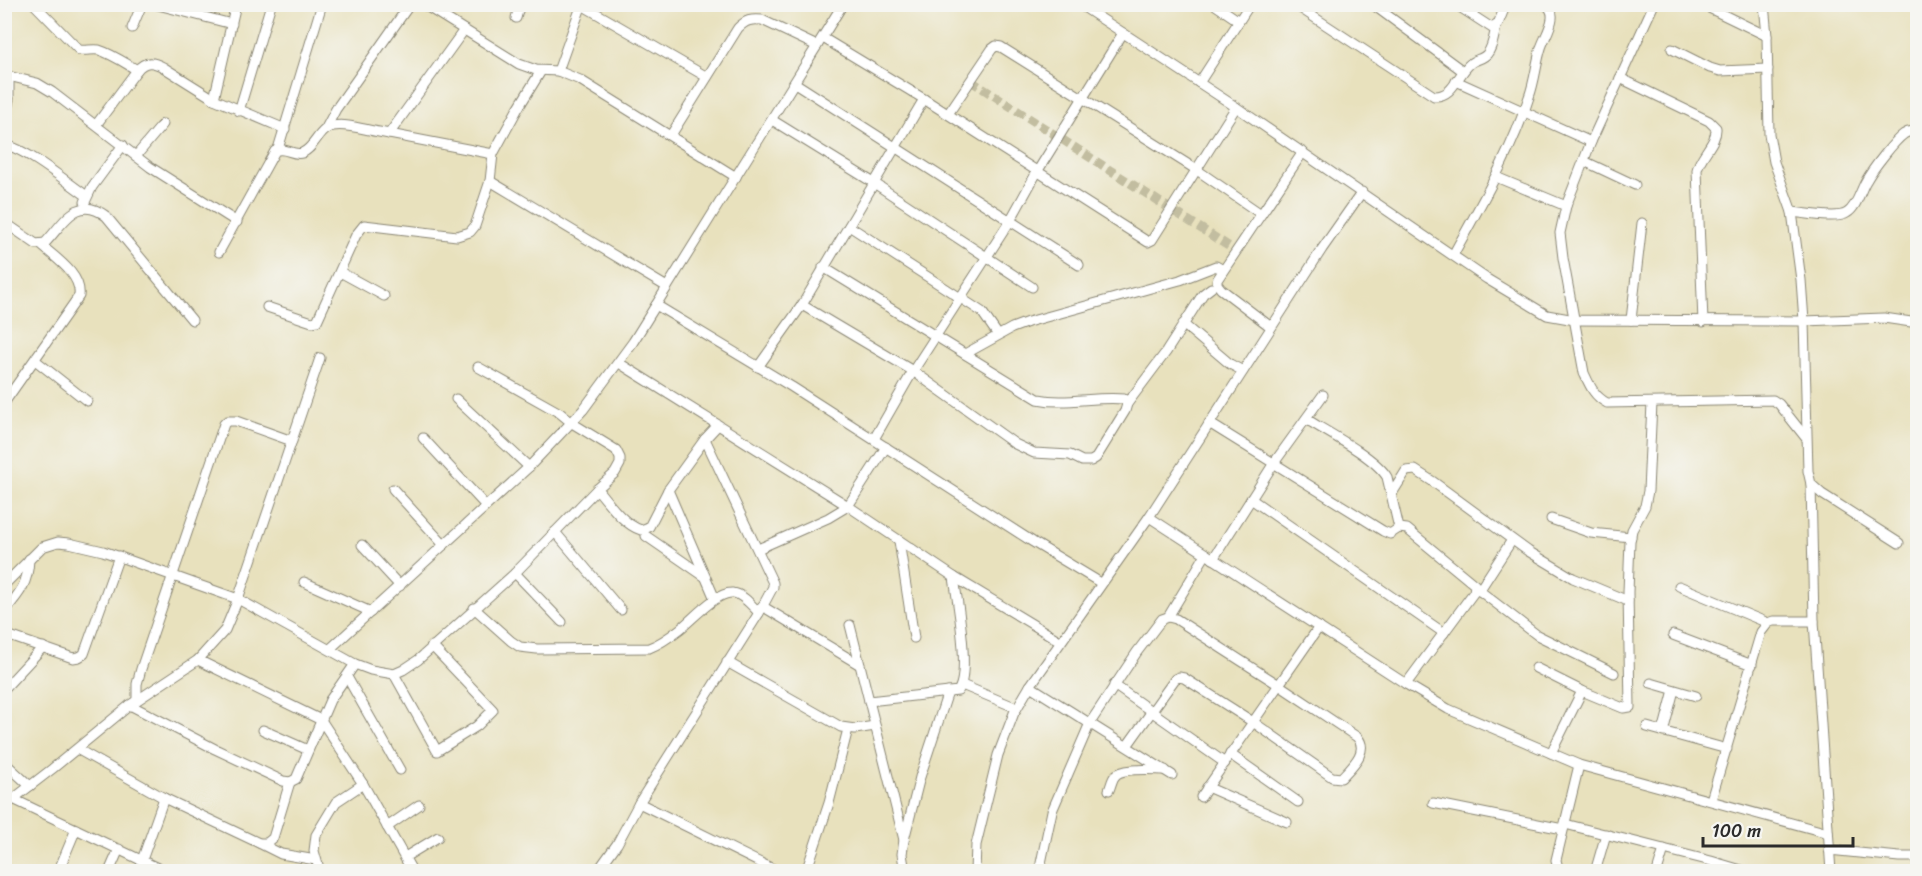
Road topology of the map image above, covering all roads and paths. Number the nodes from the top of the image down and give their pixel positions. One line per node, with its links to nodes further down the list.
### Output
1 (34, 4): 34 (street)
2 (142, 4): 27 (street)
3 (154, 4): 25 (street)
4 (236, 4): 25 (street)
5 (271, 4): 48 (street)
6 (322, 4): 56 (street)
7 (410, 4): 55 (street)
8 (423, 4): 28 (street)
9 (520, 4): 23 (street)
10 (843, 4): 31 (street)
11 (1214, 4): 24 (street)
12 (1250, 4): 24 (street)
13 (1294, 4): 41 (street)
14 (1372, 4): 37 (street)
15 (1455, 4): 26 (street)
16 (1506, 4): 26 (street)
17 (1544, 4): 49 (street)
18 (1654, 4): 40 (street)
19 (1701, 4): 30 (street)
20 (1764, 4): 30 (street)
21 (582, 5): 36 (street); 39 (street)
22 (1086, 6): 29 (street)
23 (516, 18)
24 (1239, 21): 43 (street)
25 (232, 24): 45 (street)
26 (1496, 27): 37 (street)
27 (132, 28)
28 (464, 30): 35 (street); 58 (street)
29 (1123, 33): 43 (street); 44 (street)
30 (1767, 36): 33 (street)
31 (820, 42): 39 (street); 42 (street); 46 (street)
32 (1672, 49): 33 (street)
33 (1768, 69): 80 (street)
34 (136, 70): 45 (street); 54 (street)
35 (541, 71): 36 (street); 66 (street)
36 (558, 71): 59 (street)
37 (1463, 71): 41 (street)
38 (7, 75): 53 (street); 54 (street)
39 (706, 77): 59 (street)
40 (1620, 78): 60 (street); 107 (street)
41 (1456, 81): 49 (street)
42 (795, 83): 51 (street); 63 (street)
43 (1199, 83): 47 (street)
44 (1083, 98): 50 (street); 69 (street); 70 (street)
45 (214, 99): 48 (street)
46 (924, 99): 50 (street); 63 (street)
47 (1236, 108): 65 (street); 69 (street)
48 (239, 111): 56 (street)
49 (1524, 112): 60 (street); 72 (street)
50 (948, 114): 70 (street)
51 (772, 120): 71 (street); 74 (street)
52 (163, 124): 67 (street)
53 (4, 125)
54 (96, 125): 62 (street)
55 (326, 128): 58 (street); 64 (street)
56 (285, 129): 64 (street)
57 (1917, 132): 80 (street)
58 (389, 134): 66 (street)
59 (671, 135): 71 (street)
60 (1592, 142): 68 (street)
61 (4, 144): 77 (street)
62 (123, 146): 67 (street); 77 (street)
63 (895, 147): 74 (street); 82 (street)
64 (278, 149): 84 (street)
65 (1303, 152): 76 (street); 81 (street)
66 (493, 154): 73 (street)
67 (136, 156): 84 (street)
68 (1584, 161): 75 (street); 78 (street)
69 (1197, 170): 70 (street); 81 (street)
70 (1037, 172): 82 (street)
71 (736, 177): 95 (street)
72 (1496, 177): 78 (street); 89 (street)
73 (490, 181): 94 (street); 95 (street)
74 (874, 183): 86 (street); 90 (street)
75 (1635, 185)
76 (1362, 192): 89 (street); 110 (street)
77 (87, 196): 79 (street)
78 (1566, 206): 104 (street)
79 (83, 207): 87 (street); 103 (street)
80 (1792, 212): 106 (street)
81 (1261, 214): 93 (street)
82 (1010, 221): 90 (street); 91 (street)
83 (4, 222): 87 (street)
84 (237, 222): 88 (street)
85 (1642, 224): 105 (street)
86 (849, 226): 92 (street); 99 (street)
87 (40, 244): 115 (street)
88 (219, 252)
89 (1453, 255): 104 (street)
90 (987, 259): 96 (street); 99 (street)
91 (1079, 265)
92 (823, 267): 101 (street); 112 (street)
93 (1222, 270): 110 (street); 111 (street)
94 (340, 272): 98 (street); 102 (street)
95 (667, 287): 100 (street)
96 (1032, 287)
97 (1211, 288): 109 (street)
98 (384, 296)
99 (959, 298): 111 (street); 112 (street)
100 (656, 305): 116 (street); 118 (street)
101 (802, 305): 118 (street); 119 (street)
102 (267, 307)
103 (192, 320)
104 (1575, 320): 105 (street); 125 (street)
105 (1631, 320): 107 (street)
106 (1804, 321): 107 (street); 108 (street); 132 (street)
107 (1703, 322)
108 (1917, 323)
109 (1183, 324): 120 (street); 126 (street)
110 (1271, 327): 120 (street)
111 (998, 335): 113 (street)
112 (935, 336): 113 (street); 119 (street)
113 (965, 354): 126 (street)
114 (320, 358): 135 (street)
115 (34, 360): 123 (street); 124 (street)
116 (619, 363): 128 (street); 130 (street)
117 (478, 367): 128 (street)
118 (758, 368): 134 (street)
119 (913, 371): 126 (street); 134 (street)
120 (1243, 371): 129 (street)
121 (1323, 395): 127 (street)
122 (456, 399): 138 (street)
123 (87, 400)
124 (4, 402)
125 (1652, 403): 132 (street); 152 (street)
126 (1127, 404)
127 (1306, 419): 137 (street); 143 (street)
128 (572, 423): 138 (street); 141 (street)
129 (1209, 423): 137 (street); 147 (street)
130 (718, 425): 133 (street); 146 (street)
131 (423, 438): 145 (street)
132 (1806, 438): 139 (street)
133 (705, 439): 142 (street); 158 (street)
134 (874, 440): 136 (street)
135 (292, 441): 163 (street); 172 (street)
136 (886, 447): 146 (street); 167 (street)
137 (1274, 463): 144 (street); 149 (street)
138 (528, 467): 145 (street)
139 (1811, 484): 155 (street); 181 (street)
140 (393, 489): 157 (street)
141 (597, 489): 142 (street); 150 (street)
142 (668, 489): 164 (street)
143 (1391, 495): 149 (street); 153 (street)
144 (1251, 499): 160 (street); 186 (street)
145 (486, 506): 157 (street)
146 (848, 506): 154 (street); 158 (street)
147 (1149, 517): 160 (street); 167 (street)
148 (1551, 519): 152 (street)
149 (1399, 528): 171 (street)
150 (555, 532): 162 (street); 177 (street)
151 (646, 536): 164 (street)
152 (1631, 537): 174 (street)
153 (1512, 540): 171 (street); 174 (street)
154 (899, 541): 165 (street); 189 (street)
155 (1899, 543)
156 (362, 545): 169 (street)
157 (444, 545): 169 (street)
158 (758, 549): 176 (street)
159 (119, 556): 161 (street); 163 (street); 192 (street)
160 (1210, 556): 180 (street); 185 (street)
161 (29, 559): 168 (street); 178 (street)
162 (515, 573): 175 (street); 182 (street)
163 (174, 575): 172 (street); 215 (street)
164 (706, 578): 173 (street)
165 (954, 578): 190 (street); 205 (street)
166 (304, 582): 179 (street)
167 (1101, 583): 190 (street)
168 (4, 585)
169 (399, 586): 179 (street)
170 (1679, 586): 183 (street)
171 (1477, 590): 186 (street); 200 (street)
172 (238, 599): 193 (street); 194 (street)
173 (715, 599): 175 (street); 176 (street)
174 (1628, 601): 211 (street)
175 (474, 608): 191 (street)
176 (760, 609): 195 (street); 197 (street)
177 (621, 610)
178 (4, 612)
179 (371, 612): 193 (street)
180 (1168, 617): 206 (street); 207 (street)
181 (1814, 621): 183 (street); 254 (street)
182 (562, 622)
183 (1768, 623): 198 (street)
184 (850, 625): 197 (street)
185 (1319, 627): 204 (street); 207 (street)
186 (1444, 633): 204 (street)
187 (4, 634): 192 (street)
188 (1673, 635): 198 (street)
189 (914, 638)
190 (1060, 641): 208 (street)
191 (432, 646): 201 (street); 201 (street)
192 (43, 648): 209 (street)
193 (330, 649): 196 (street)
194 (198, 660): 215 (street); 218 (street)
195 (726, 662): 223 (street); 246 (street)
196 (355, 664): 201 (street); 202 (street)
197 (860, 665): 214 (street)
198 (1752, 665): 228 (street)
199 (1536, 668): 211 (street)
200 (1614, 673)
201 (394, 674)
202 (347, 677): 218 (street); 235 (street)
203 (1651, 683): 210 (street)
204 (1406, 684): 230 (street)
205 (962, 685): 212 (street); 216 (street)
206 (1114, 685): 217 (street); 220 (street)
207 (1279, 685): 219 (street); 219 (street)
208 (1030, 686): 216 (street); 220 (street)
209 (4, 689)
210 (1674, 690): 213 (street); 225 (street)
211 (1582, 691): 230 (street)
212 (948, 692): 214 (street); 257 (street)
213 (1696, 696)
214 (869, 701): 221 (street)
215 (134, 703): 227 (street); 236 (street)
216 (1017, 708): 279 (street)
217 (1151, 712): 219 (street); 226 (street); 233 (street)
218 (321, 720): 229 (street); 237 (street)
219 (1253, 722): 231 (street)
220 (1090, 723): 226 (street); 266 (street)
221 (875, 726): 223 (street); 257 (street)
222 (1647, 727): 225 (street)
223 (848, 729): 277 (street)
224 (263, 730): 229 (street)
225 (1664, 732): 228 (street)
226 (1126, 746): 240 (street)
227 (76, 749): 238 (street); 242 (street)
228 (1727, 749): 244 (street)
229 (308, 750): 236 (street)
230 (1551, 753): 234 (street)
231 (1230, 754): 233 (street); 245 (street)
232 (4, 762): 238 (street)
233 (1225, 763): 239 (street)
234 (1579, 765): 244 (street); 252 (street)
235 (400, 770)
236 (290, 782): 258 (street)
237 (363, 784): 251 (street); 265 (street)
238 (30, 786): 243 (street)
239 (1207, 787): 241 (street); 250 (street)
240 (1109, 790)
241 (1201, 797)
242 (164, 798): 258 (street); 264 (street)
243 (13, 799): 249 (street); 253 (street)
244 (1711, 800): 254 (street)
245 (1298, 802)
246 (639, 803): 275 (street); 276 (street)
247 (1433, 803): 252 (street)
248 (419, 805): 251 (street)
249 (4, 806)
250 (1287, 822)
251 (387, 827): 263 (street)
252 (1564, 827): 255 (street); 280 (street)
253 (76, 829): 259 (street); 271 (street)
254 (1828, 833): 261 (street)
255 (1606, 834): 260 (street); 281 (street)
256 (438, 837): 263 (street)
257 (904, 840): 269 (street)
258 (259, 843): 265 (street)
259 (119, 849): 264 (street); 272 (street)
260 (1664, 849): 282 (street); 283 (street)
261 (1829, 850): 262 (street); 284 (street)
262 (1917, 856)
263 (405, 857): 268 (street)
264 (142, 860): 273 (street)
265 (316, 861): 274 (street)
266 (1041, 862)
267 (4, 869): 270 (street)
268 (411, 869)
269 (905, 871): 278 (street)
270 (10, 872)
271 (58, 872)
272 (109, 872)
273 (166, 872)
274 (320, 872)
275 (597, 872)
276 (779, 872)
277 (806, 872)
278 (894, 872)
279 (975, 872)
280 (1559, 872)
281 (1595, 872)
282 (1657, 872)
283 (1748, 872)
284 (1831, 872)

